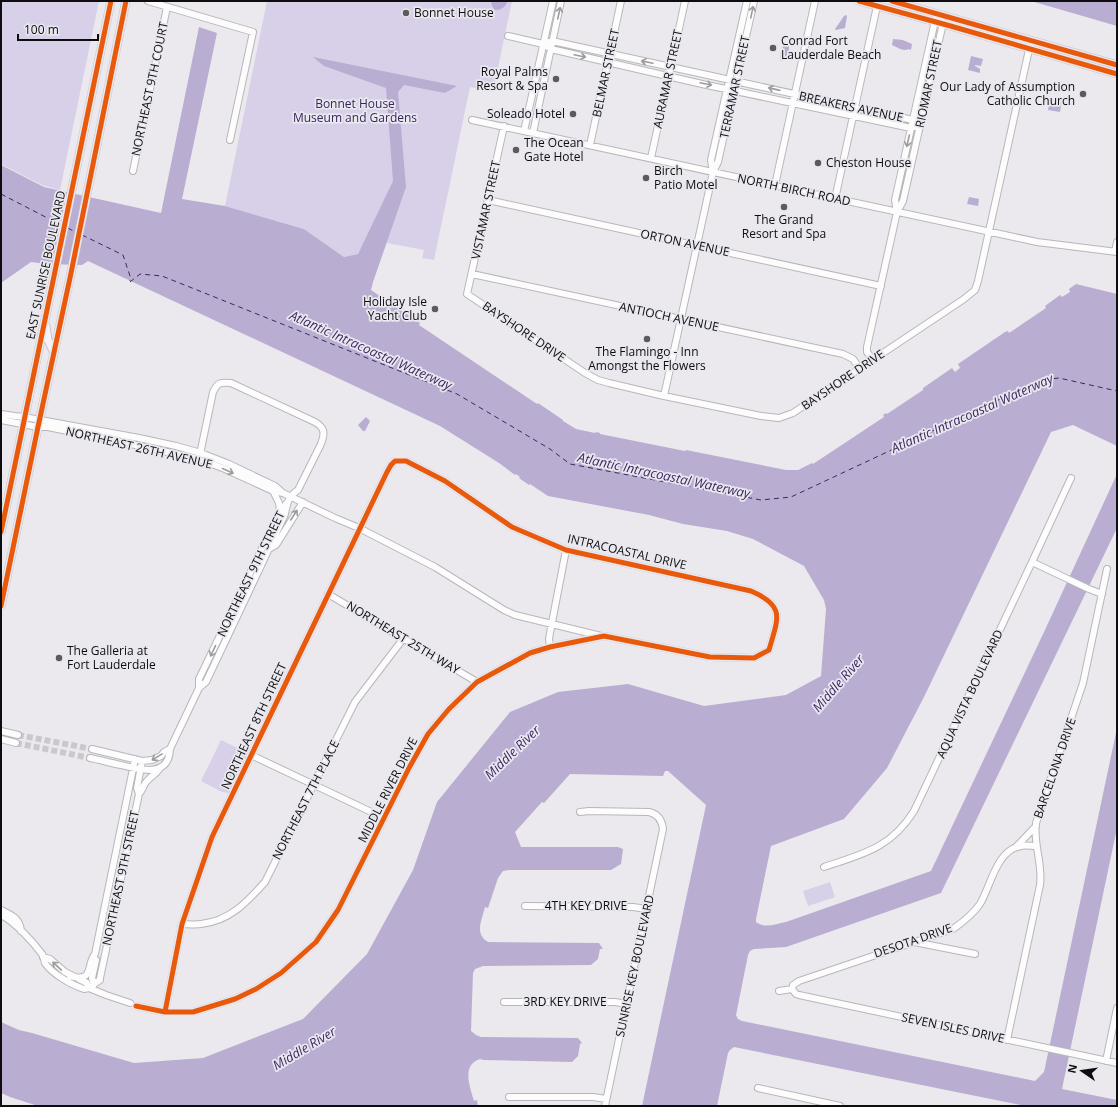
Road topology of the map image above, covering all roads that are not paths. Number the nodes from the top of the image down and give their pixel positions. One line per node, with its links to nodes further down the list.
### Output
1 (112, 1): 64 (main road, EAST SUNRISE BOULEVARD)
2 (126, 1): 65 (main road)
3 (148, 1): 14 (street)
4 (553, 1): 21 (street)
5 (561, 1): 20 (street, one-way to 5)
6 (621, 1): 24 (street, BELMAR STREET)
7 (685, 1): 27 (street, AURAMAR STREET)
8 (747, 1): 30 (street, TERRAMAR STREET)
9 (754, 1): 31 (street, TERRAMAR STREET, one-way to 9)
10 (815, 1): 36 (street)
11 (860, 1): 13 (main road)
12 (892, 1): 15 (main road)
13 (878, 6): 16 (main road); 38 (street)
14 (167, 7): 47 (street); 50 (street, NORTHEAST 9TH COURT)
15 (941, 14): 16 (street, RIOMAR STREET); 17 (street, RIOMAR STREET); 19 (main road)
16 (935, 21): 17 (main road); 41 (street, RIOMAR STREET)
17 (942, 24): 22 (main road); 42 (street, RIOMAR STREET)
18 (508, 36): 21 (street, BREAKERS AVENUE)
19 (1031, 40): 22 (street, BAYSHORE DRIVE); 26 (main road)
20 (552, 41): 21 (street); 23 (street); 24 (street, BREAKERS AVENUE)
21 (543, 44): 23 (street, BREAKERS AVENUE); 32 (street)
22 (1029, 48): 28 (main road); 56 (street, BAYSHORE DRIVE)
23 (551, 50): 25 (street, BREAKERS AVENUE, one-way to 25); 33 (street)
24 (610, 54): 25 (street, BELMAR STREET); 27 (street, BREAKERS AVENUE, one-way to 24)
25 (608, 62): 29 (street, BREAKERS AVENUE); 48 (street, BELMAR STREET)
26 (1117, 65)
27 (671, 67): 29 (street, AURAMAR STREET); 30 (street, BREAKERS AVENUE)
28 (1117, 74)
29 (669, 76): 34 (street, BREAKERS AVENUE, one-way to 34); 49 (street, AURAMAR STREET)
30 (729, 80): 31 (street, BREAKERS AVENUE); 34 (street, TERRAMAR STREET)
31 (736, 81): 35 (street, TERRAMAR STREET); 36 (street, BREAKERS AVENUE, one-way to 31)
32 (534, 88): 33 (street); 45 (street)
33 (542, 89): 46 (street)
34 (727, 89): 35 (street, BREAKERS AVENUE); 51 (street, TERRAMAR STREET)
35 (734, 90): 37 (street, BREAKERS AVENUE); 51 (street, TERRAMAR STREET)
36 (794, 94): 37 (street); 38 (street, BREAKERS AVENUE)
37 (792, 103): 39 (street, BREAKERS AVENUE); 52 (street)
38 (856, 107): 39 (street); 41 (street, BREAKERS AVENUE)
39 (854, 116): 44 (street, BREAKERS AVENUE); 53 (street)
40 (472, 120): 43 (street, NORTH BIRCH ROAD)
41 (913, 120): 42 (street, BREAKERS AVENUE); 44 (street, RIOMAR STREET)
42 (920, 125): 44 (street, BREAKERS AVENUE); 55 (street, RIOMAR STREET)
43 (504, 126): 45 (street, NORTH BIRCH ROAD); 54 (street, VISTAMAR STREET)
44 (911, 128): 55 (street, RIOMAR STREET, one-way to 55)
45 (524, 131): 46 (street, NORTH BIRCH ROAD)
46 (533, 133): 48 (street, NORTH BIRCH ROAD)
47 (230, 140)
48 (590, 145): 49 (street, NORTH BIRCH ROAD)
49 (651, 158): 51 (street, NORTH BIRCH ROAD)
50 (133, 171)
51 (713, 172): 52 (street, NORTH BIRCH ROAD); 58 (street, TERRAMAR STREET)
52 (774, 185): 53 (street, NORTH BIRCH ROAD)
53 (835, 199): 55 (street, NORTH BIRCH ROAD)
54 (488, 200): 58 (street, ORTON AVENUE); 60 (street, VISTAMAR STREET)
55 (897, 212): 56 (street, NORTH BIRCH ROAD); 61 (street, RIOMAR STREET)
56 (988, 231): 59 (street, NORTH BIRCH ROAD); 66 (street, BAYSHORE DRIVE)
57 (1117, 242): 59 (street)
58 (697, 245): 61 (street, ORTON AVENUE); 63 (street, TERRAMAR STREET)
59 (1116, 252)
60 (472, 274): 62 (street, VISTAMAR STREET); 63 (street, ANTIOCH AVENUE)
61 (881, 286): 66 (street, RIOMAR STREET)
62 (468, 294): 68 (street, BAYSHORE DRIVE)
63 (680, 319): 67 (street, ANTIOCH AVENUE); 68 (street, TERRAMAR STREET)
64 (45, 322): 65 (main road); 71 (main road, EAST SUNRISE BOULEVARD)
65 (54, 353): 72 (main road)
66 (873, 360): 67 (street, BAYSHORE DRIVE)
67 (860, 369): 68 (street, BAYSHORE DRIVE)
68 (664, 396)
69 (1, 414): 71 (street)
70 (1, 420): 71 (street)
71 (24, 420): 72 (street, NORTHEAST 26TH AVENUE); 83 (main road, EAST SUNRISE BOULEVARD)
72 (39, 423): 73 (street, NORTHEAST 26TH AVENUE); 90 (main road)
73 (200, 456): 76 (street, NORTHEAST 26TH AVENUE, one-way to 76); 77 (street, NORTHEAST 26TH AVENUE); 78 (street, NORTHEAST 9TH STREET)
74 (395, 461): 82 (street, NORTHEAST 8TH STREET); 85 (street, INTRACOASTAL DRIVE)
75 (1070, 478): 86 (street, AQUA VISTA BOULEVARD)
76 (273, 491): 77 (street, NORTHEAST 26TH AVENUE); 81 (street)
77 (283, 493): 78 (street, NORTHEAST 26TH AVENUE)
78 (290, 496): 79 (street, NORTHEAST 26TH AVENUE); 80 (street, NORTHEAST 9TH STREET)
79 (303, 502): 82 (street, NORTHEAST 26TH AVENUE); 84 (street, NORTHEAST 9TH STREET, one-way to 79)
80 (286, 504): 81 (street, NORTHEAST 9TH STREET); 84 (street, NORTHEAST 9TH STREET)
81 (280, 511): 97 (street, NORTHEAST 9TH STREET, one-way to 97)
82 (360, 528): 88 (street, NORTHEAST 8TH STREET); 91 (street, NORTHEAST 26TH AVENUE)
83 (1, 532)
84 (269, 549): 97 (street, NORTHEAST 9TH STREET)
85 (566, 550): 91 (street); 92 (street, INTRACOASTAL DRIVE)
86 (1032, 562): 89 (street); 118 (street, AQUA VISTA BOULEVARD)
87 (1107, 569): 89 (street, BARCELONA DRIVE)
88 (328, 594): 94 (street, NORTHEAST 25TH WAY); 104 (street, NORTHEAST 8TH STREET)
89 (1102, 594): 115 (street, BARCELONA DRIVE)
90 (2, 599)
91 (551, 624): 93 (street, NORTHEAST 26TH AVENUE); 95 (street)
92 (775, 630): 93 (street, MIDDLE RIVER DRIVE)
93 (604, 636): 95 (street, MIDDLE RIVER DRIVE)
94 (403, 639): 96 (street, NORTHEAST 25TH WAY); 111 (street, NORTHEAST 7TH PLACE)
95 (550, 648): 96 (street, MIDDLE RIVER DRIVE)
96 (477, 682): 114 (street, MIDDLE RIVER DRIVE)
97 (199, 688): 103 (street, NORTHEAST 9TH STREET)
98 (1, 731): 99 (street)
99 (18, 735)
100 (1, 739): 101 (street)
101 (16, 742)
102 (92, 749): 106 (street)
103 (170, 749): 107 (street, one-way to 107); 109 (street, NORTHEAST 9TH STREET)
104 (251, 756): 111 (street); 123 (street, NORTHEAST 8TH STREET)
105 (90, 758): 108 (street)
106 (135, 759): 107 (street); 108 (street, NORTHEAST 9TH STREET)
107 (142, 761): 110 (street, NORTHEAST 9TH STREET)
108 (133, 768): 110 (street); 126 (street, NORTHEAST 9TH STREET)
109 (160, 768): 110 (street); 112 (street, NORTHEAST 9TH STREET)
110 (141, 770): 112 (street, NORTHEAST 9TH STREET)
111 (314, 784): 114 (street); 123 (street, NORTHEAST 7TH PLACE)
112 (139, 794): 130 (street, NORTHEAST 9TH STREET)
113 (580, 812): 120 (street, SUNRISE KEY BOULEVARD)
114 (384, 818): 138 (street, MIDDLE RIVER DRIVE)
115 (1036, 826): 116 (street, BARCELONA DRIVE); 117 (street, DESOTA DRIVE)
116 (1036, 846): 117 (street); 139 (street, BARCELONA DRIVE)
117 (1015, 848): 125 (street, DESOTA DRIVE)
118 (824, 867)
119 (525, 906): 120 (street, 4TH KEY DRIVE)
120 (647, 909): 135 (street, SUNRISE KEY BOULEVARD)
121 (1, 910): 124 (street)
122 (1, 915): 124 (street)
123 (182, 924): 138 (street, NORTHEAST 8TH STREET)
124 (21, 930): 128 (street)
125 (914, 942): 127 (street); 131 (street, DESOTA DRIVE)
126 (95, 954): 129 (street, NORTHEAST 9TH STREET); 130 (street, NORTHEAST 9TH STREET)
127 (975, 954)
128 (43, 956): 129 (street, one-way to 128); 130 (street)
129 (70, 976): 130 (street)
130 (92, 987): 134 (street)
131 (792, 989): 132 (street, DESOTA DRIVE); 139 (street, SEVEN ISLES DRIVE)
132 (779, 991)
133 (504, 1002): 135 (street, 3RD KEY DRIVE)
134 (130, 1003)
135 (627, 1004): 144 (street, SUNRISE KEY BOULEVARD)
136 (136, 1006): 138 (street, MIDDLE RIVER DRIVE)
137 (1117, 1008): 140 (street)
138 (165, 1012)
139 (1007, 1040): 140 (street, SEVEN ISLES DRIVE)
140 (1106, 1061): 141 (street, SEVEN ISLES DRIVE)
141 (1117, 1063)
142 (758, 1088): 146 (street)
143 (509, 1097): 144 (street)
144 (606, 1099): 145 (street, SUNRISE KEY BOULEVARD)
145 (605, 1106)
146 (840, 1106)

